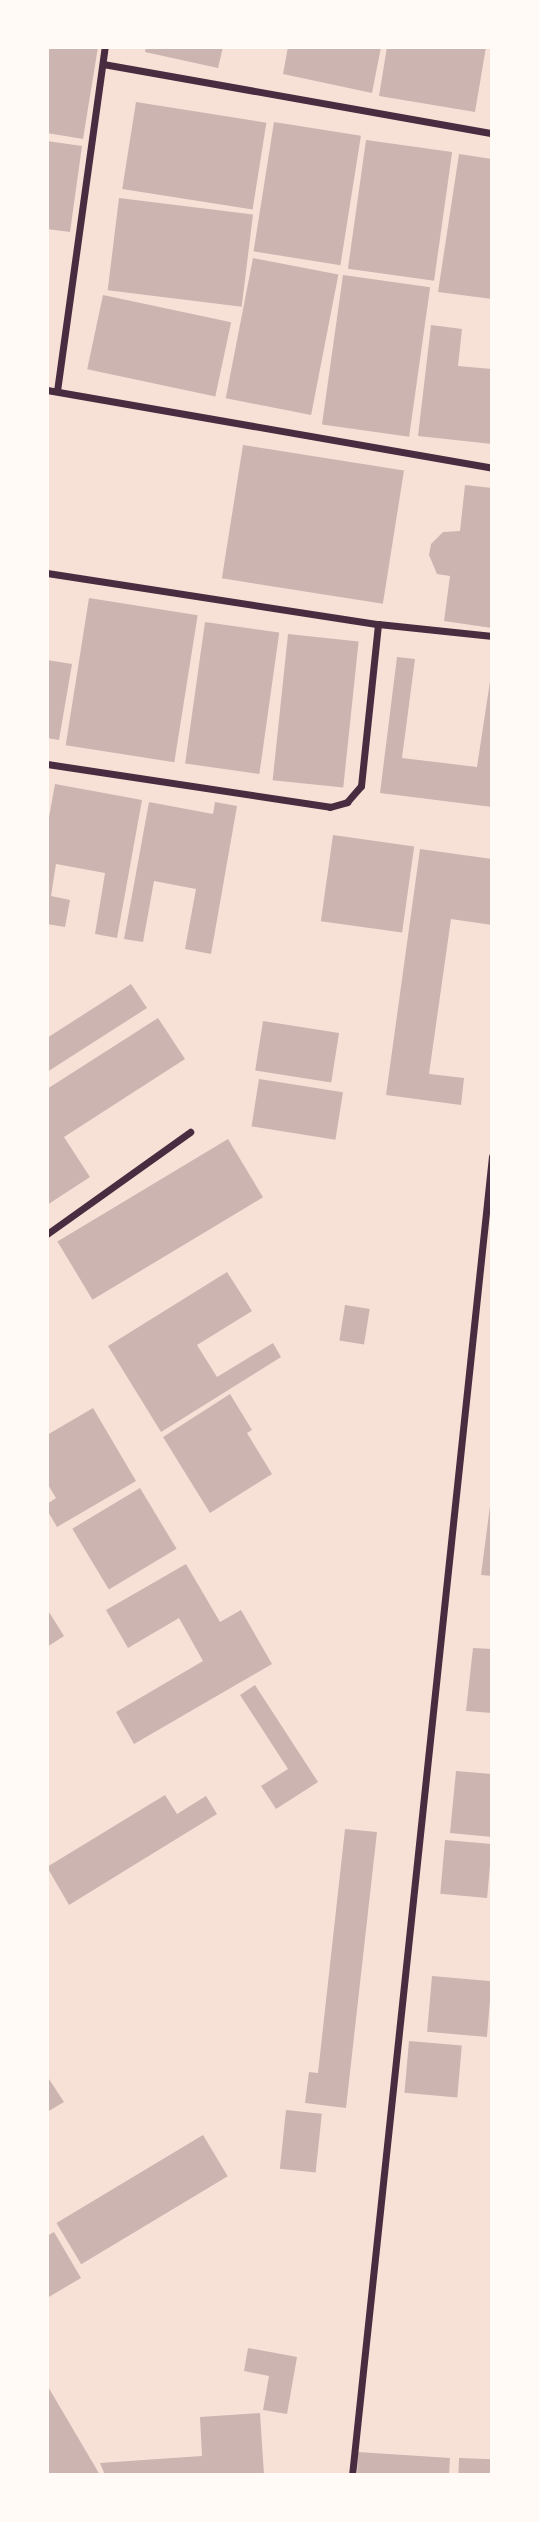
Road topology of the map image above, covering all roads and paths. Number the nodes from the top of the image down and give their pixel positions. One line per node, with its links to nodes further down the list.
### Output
1 (106, 47): 2 (street)
2 (103, 64): 3 (street); 5 (street)
3 (492, 133)
4 (47, 390): 5 (street)
5 (57, 391): 6 (street)
6 (492, 468)
7 (47, 573): 8 (street)
8 (378, 624): 9 (street); 10 (street)
9 (492, 636)
10 (47, 764)
11 (190, 1132): 13 (street)
12 (492, 1156): 14 (street)
13 (47, 1234)
14 (352, 2475)

